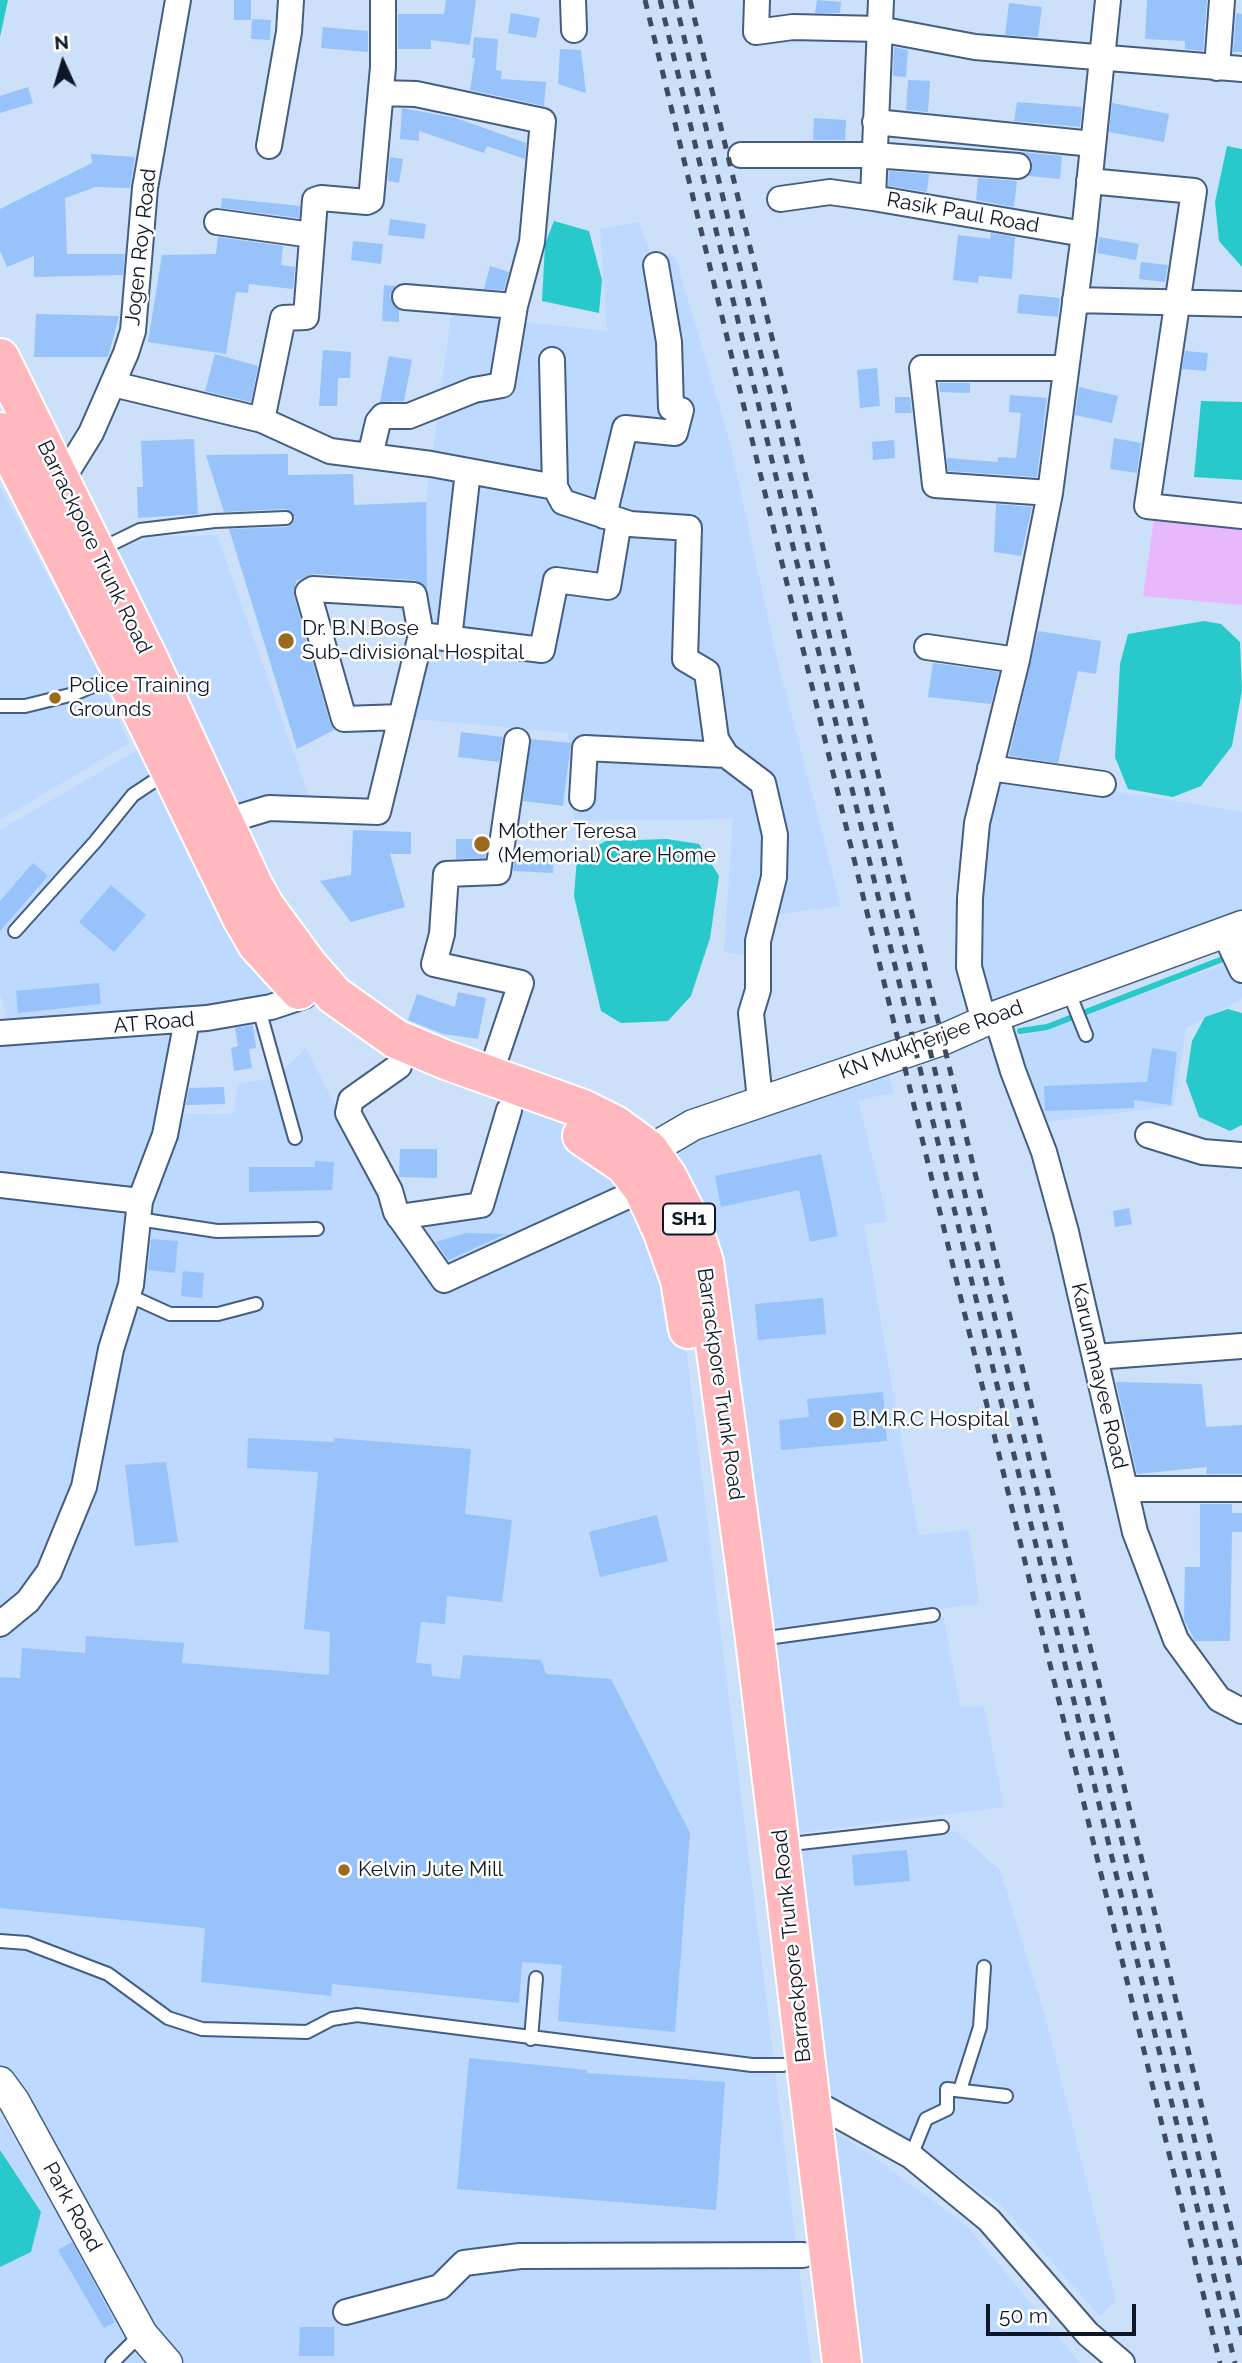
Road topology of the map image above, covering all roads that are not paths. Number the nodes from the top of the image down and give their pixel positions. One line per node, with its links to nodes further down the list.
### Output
1 (177, 0): 36 (street, Jogen Roy Road)
2 (291, 0): 17 (street)
3 (383, 0): 14 (street)
4 (573, 0): 10 (street)
5 (757, 0): 9 (street)
6 (881, 0): 9 (street, Rasik Paul Road)
7 (1108, 0): 11 (street, Karunamayee Road)
8 (1222, 0): 12 (street)
9 (879, 29): 11 (street); 15 (street, Rasik Paul Road)
10 (574, 30)
11 (1102, 59): 12 (street); 16 (street, Karunamayee Road)
12 (1217, 68): 13 (street)
13 (1242, 69)
14 (381, 93): 26 (street); 32 (street)
15 (875, 122): 16 (street); 19 (street, Rasik Paul Road)
16 (1093, 144): 21 (street, Karunamayee Road)
17 (268, 146)
18 (741, 155): 19 (street)
19 (874, 155): 20 (street); 22 (street, Rasik Paul Road)
20 (1018, 166)
21 (1089, 181): 25 (street, Karunamayee Road); 30 (street)
22 (873, 198): 23 (street); 25 (street, Rasik Paul Road)
23 (780, 199)
24 (217, 222): 26 (street)
25 (1083, 234): 29 (street, Karunamayee Road)
26 (312, 235): 37 (street)
27 (656, 265): 45 (street)
28 (405, 297): 32 (street)
29 (1075, 300): 30 (street); 35 (street, Karunamayee Road)
30 (1177, 304): 31 (street); 44 (street)
31 (1242, 304)
32 (514, 306): 39 (street)
33 (0, 358): 41 (main road, Barrackpore Trunk Road / SH1)
34 (552, 360): 42 (street)
35 (1066, 368): 43 (street, Karunamayee Road); 43 (street)
36 (113, 384): 37 (street); 41 (street, Jogen Roy Road)
37 (262, 420): 39 (street)
38 (0, 432): 52 (main road, Barrackpore Trunk Road / SH1)
39 (370, 456): 40 (street)
40 (468, 471): 42 (street); 49 (street)
41 (62, 480): 47 (main road, Barrackpore Trunk Road / SH1)
42 (555, 487): 45 (street)
43 (1050, 493): 51 (street, Karunamayee Road)
44 (1242, 516)
45 (611, 518): 49 (street); 56 (street)
46 (286, 519): 47 (lane)
47 (96, 552): 52 (main road, Barrackpore Trunk Road / SH1)
48 (421, 635): 49 (street); 54 (street); 54 (street)
49 (449, 639)
50 (927, 647): 51 (street)
51 (1017, 660): 57 (street, Karunamayee Road)
52 (136, 667): 53 (lane); 58 (main road, Barrackpore Trunk Road / SH1); 61 (main road, Barrackpore Trunk Road / SH1)
53 (0, 706)
54 (401, 717): 61 (street)
55 (517, 741): 73 (street)
56 (726, 755): 60 (street); 74 (street)
57 (990, 768): 59 (street); 68 (street, Karunamayee Road)
58 (169, 771): 63 (lane); 66 (main road, Barrackpore Trunk Road / SH1)
59 (1103, 784)
60 (582, 798)
61 (223, 822): 73 (main road, Barrackpore Trunk Road / SH1)
62 (1233, 929): 64 (street); 65 (street, KN Mukherjee Road)
63 (15, 931)
64 (1242, 971)
65 (1068, 990): 68 (street, KN Mukherjee Road); 71 (lane)
66 (304, 996): 67 (street, AT Road); 72 (main road, Barrackpore Trunk Road / SH1)
67 (260, 1009): 69 (street, AT Road); 77 (lane)
68 (990, 1019): 74 (street, KN Mukherjee Road); 87 (street, Karunamayee Road)
69 (187, 1020): 70 (street, AT Road); 81 (street)
70 (0, 1034)
71 (1086, 1035)
72 (399, 1066): 75 (main road, Barrackpore Trunk Road / SH1); 82 (street)
73 (490, 1075): 79 (main road, Barrackpore Trunk Road / SH1)
74 (760, 1100): 79 (street, KN Mukherjee Road)
75 (509, 1110): 79 (main road, Barrackpore Trunk Road / SH1); 82 (street)
76 (1148, 1135): 78 (street)
77 (295, 1138)
78 (1242, 1155)
79 (639, 1168): 82 (street); 92 (main road, Barrackpore Trunk Road / SH1); 100 (main road, Barrackpore Trunk Road / SH1)
80 (0, 1185): 81 (street)
81 (139, 1210): 83 (lane); 84 (street)
82 (400, 1217)
83 (317, 1229)
84 (128, 1295): 85 (lane); 91 (street)
85 (256, 1304)
86 (1242, 1346): 87 (street)
87 (1095, 1357): 88 (street, Karunamayee Road)
88 (1125, 1489): 89 (street); 93 (street, Karunamayee Road)
89 (1242, 1489)
90 (933, 1615): 92 (lane)
91 (0, 1624)
92 (755, 1639): 95 (main road, Barrackpore Trunk Road / SH1)
93 (1242, 1711)
94 (942, 1826): 95 (lane)
95 (781, 1845): 104 (main road, Barrackpore Trunk Road / SH1)
96 (0, 1941): 99 (lane)
97 (984, 1967): 102 (lane)
98 (536, 1978): 99 (lane)
99 (531, 2039): 100 (lane)
100 (783, 2065): 106 (main road, Barrackpore Trunk Road / SH1)
101 (0, 2082): 108 (street, Park Road)
102 (960, 2091): 103 (lane); 105 (lane)
103 (1006, 2096)
104 (810, 2100): 105 (street); 112 (main road, Barrackpore Trunk Road / SH1)
105 (911, 2156): 113 (street)
106 (803, 2255): 107 (street); 111 (main road, Barrackpore Trunk Road / SH1)
107 (346, 2312)
108 (142, 2334): 109 (lane); 110 (street, Park Road)
109 (112, 2363)
110 (167, 2363)
111 (816, 2363)
112 (842, 2363)
113 (1122, 2363)

